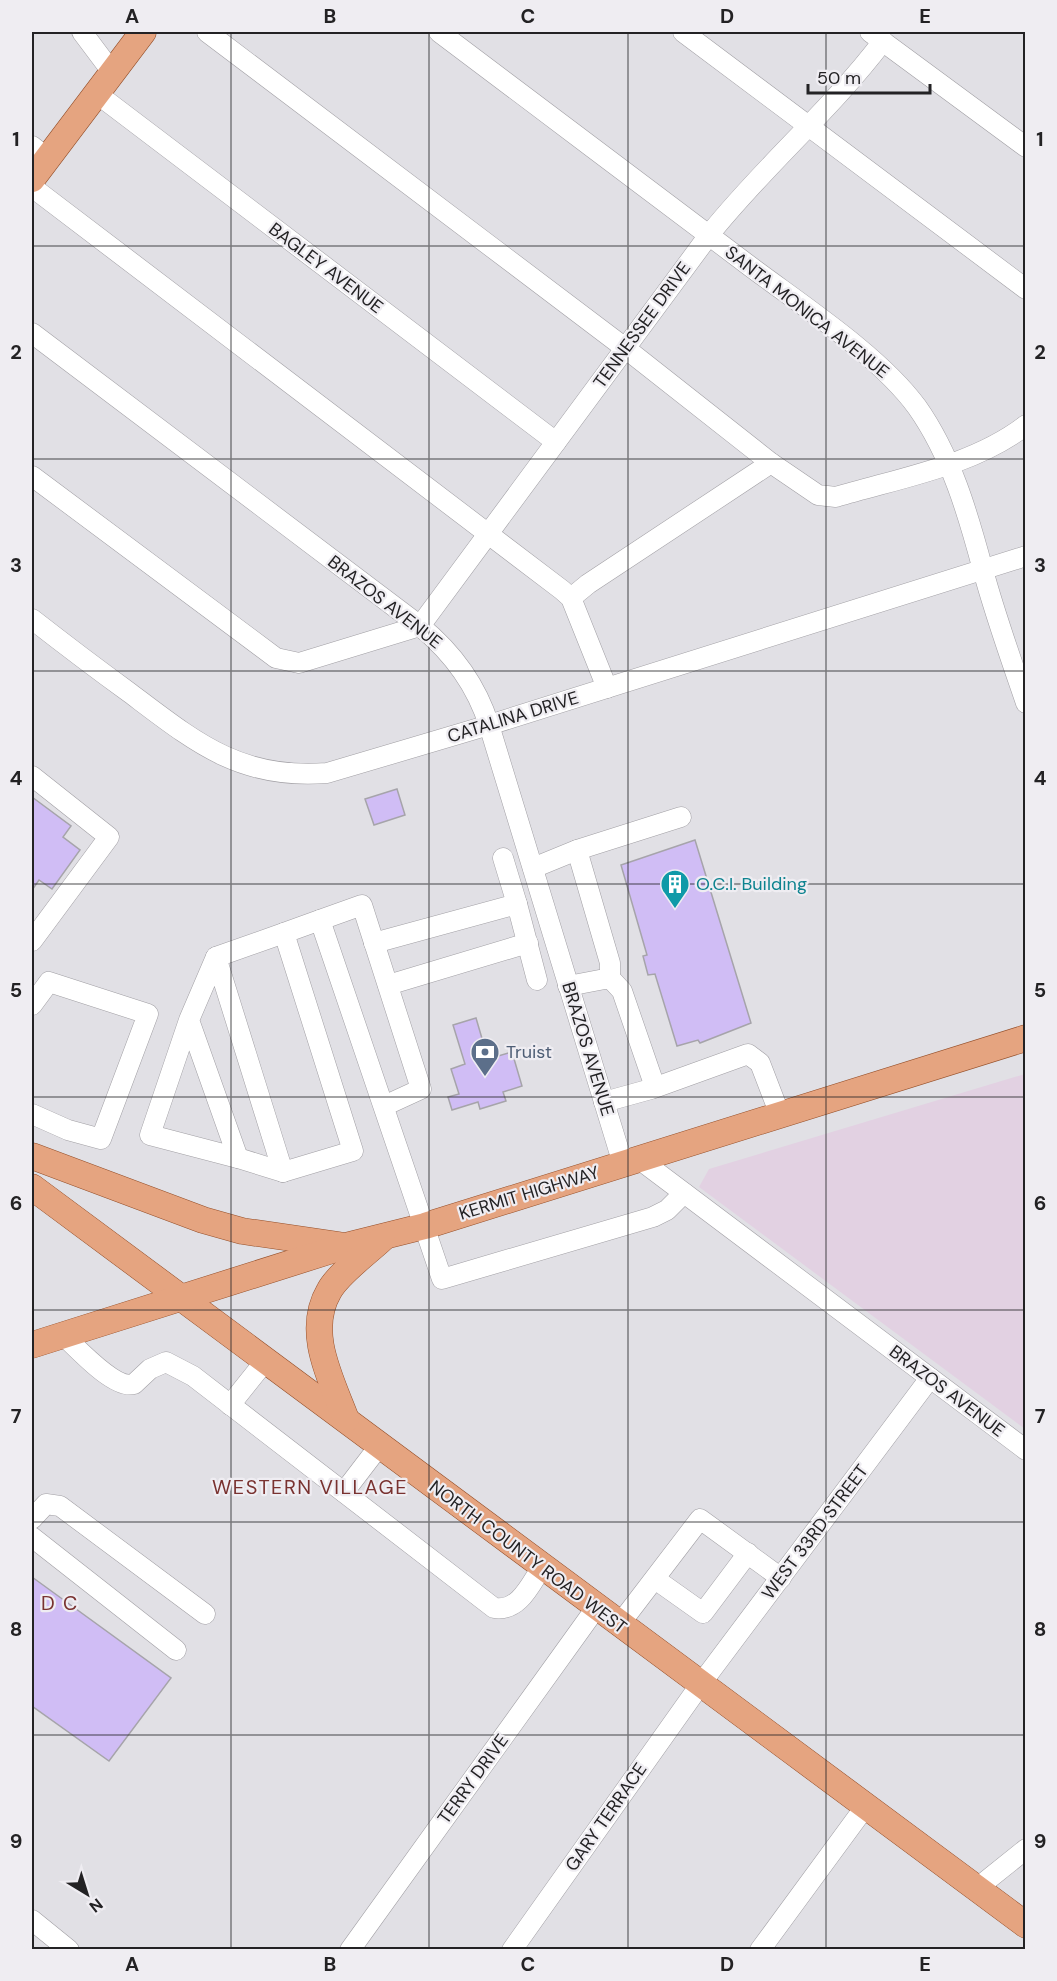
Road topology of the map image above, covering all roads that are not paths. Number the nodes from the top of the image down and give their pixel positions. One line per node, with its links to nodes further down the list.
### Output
1 (82, 32): 7 (street)
2 (143, 32): 7 (main road)
3 (207, 32): 15 (street)
4 (439, 32): 12 (street, SANTA MONICA AVENUE)
5 (683, 32): 9 (street)
6 (876, 36): 9 (street, TENNESSEE DRIVE); 10 (street)
7 (112, 72): 8 (main road)
8 (96, 93): 11 (main road); 17 (street, BAGLEY AVENUE)
9 (811, 127): 12 (street, TENNESSEE DRIVE); 13 (street)
10 (1026, 147)
11 (35, 167): 21 (street)
12 (709, 235): 15 (street, TENNESSEE DRIVE); 19 (street, SANTA MONICA AVENUE)
13 (1026, 289)
14 (32, 333): 26 (street, BRAZOS AVENUE)
15 (625, 348): 17 (street, TENNESSEE DRIVE); 18 (street)
16 (1026, 425): 19 (street)
17 (556, 442): 21 (street, TENNESSEE DRIVE)
18 (771, 463): 19 (street); 24 (street)
19 (947, 464): 23 (street, SANTA MONICA AVENUE)
20 (32, 476): 26 (street)
21 (489, 532): 24 (street); 26 (street, TENNESSEE DRIVE)
22 (1026, 556): 23 (street, CATALINA DRIVE)
23 (983, 570): 27 (street, CATALINA DRIVE); 28 (street, SANTA MONICA AVENUE)
24 (571, 598): 27 (street)
25 (32, 619): 29 (street, CATALINA DRIVE)
26 (420, 626): 29 (street, BRAZOS AVENUE)
27 (607, 688): 29 (street, CATALINA DRIVE)
28 (1026, 703)
29 (489, 725): 34 (street, BRAZOS AVENUE)
30 (32, 777): 38 (street)
31 (681, 817): 32 (street)
32 (577, 850): 34 (street); 42 (street)
33 (503, 858): 35 (street)
34 (533, 868): 45 (street, BRAZOS AVENUE)
35 (517, 904): 39 (street); 40 (street)
36 (320, 920): 37 (street); 39 (street); 51 (street)
37 (284, 933): 41 (street); 57 (street)
38 (32, 940)
39 (374, 943): 44 (street)
40 (528, 943): 43 (street); 44 (street)
41 (216, 957): 47 (street); 57 (street)
42 (610, 978): 45 (street); 49 (street)
43 (537, 980)
44 (388, 985): 51 (street)
45 (568, 986): 50 (street, BRAZOS AVENUE)
46 (32, 1005): 52 (street)
47 (189, 1020): 55 (street); 55 (street)
48 (1026, 1038): 53 (main road, KERMIT HIGHWAY)
49 (655, 1087): 50 (street); 53 (street)
50 (604, 1102): 56 (street, BRAZOS AVENUE)
51 (384, 1106): 60 (street)
52 (32, 1114)
53 (780, 1115): 56 (main road, KERMIT HIGHWAY)
54 (32, 1156): 62 (main road)
55 (238, 1158): 57 (street)
56 (631, 1162): 59 (street, BRAZOS AVENUE); 60 (main road, KERMIT HIGHWAY)
57 (283, 1172)
58 (32, 1187): 63 (main road, NORTH COUNTY ROAD WEST)
59 (684, 1193): 60 (street); 67 (street, BRAZOS AVENUE)
60 (425, 1226): 61 (main road, KERMIT HIGHWAY)
61 (383, 1238): 62 (main road, KERMIT HIGHWAY); 69 (main road)
62 (345, 1246): 63 (main road, KERMIT HIGHWAY)
63 (182, 1299): 64 (main road, KERMIT HIGHWAY); 66 (main road, NORTH COUNTY ROAD WEST)
64 (63, 1335): 65 (main road, KERMIT HIGHWAY); 68 (street)
65 (32, 1345)
66 (266, 1360): 68 (street); 69 (main road, NORTH COUNTY ROAD WEST)
67 (930, 1378): 71 (street, BRAZOS AVENUE); 77 (street, WEST 33RD STREET)
68 (230, 1405): 72 (street)
69 (346, 1419): 70 (main road, NORTH COUNTY ROAD WEST)
70 (380, 1445): 72 (street); 76 (main road, NORTH COUNTY ROAD WEST)
71 (1026, 1450)
72 (344, 1492): 76 (street)
73 (32, 1519): 80 (street)
74 (32, 1537): 82 (street)
75 (748, 1554): 77 (street); 78 (street); 78 (street)
76 (542, 1567): 79 (main road, NORTH COUNTY ROAD WEST)
77 (781, 1578): 83 (street, WEST 33RD STREET)
78 (655, 1579): 81 (street)
79 (596, 1608): 81 (main road, NORTH COUNTY ROAD WEST); 90 (street, TERRY DRIVE)
80 (204, 1614)
81 (619, 1625): 83 (main road, NORTH COUNTY ROAD WEST)
82 (176, 1650)
83 (700, 1685): 84 (main road, NORTH COUNTY ROAD WEST); 91 (street, GARY TERRACE)
84 (865, 1807): 86 (main road, NORTH COUNTY ROAD WEST); 92 (street)
85 (1026, 1849): 86 (street)
86 (976, 1889): 88 (main road, NORTH COUNTY ROAD WEST)
87 (32, 1920): 89 (street)
88 (1026, 1925)
89 (69, 1950)
90 (350, 1950)
91 (513, 1950)
92 (760, 1950)

